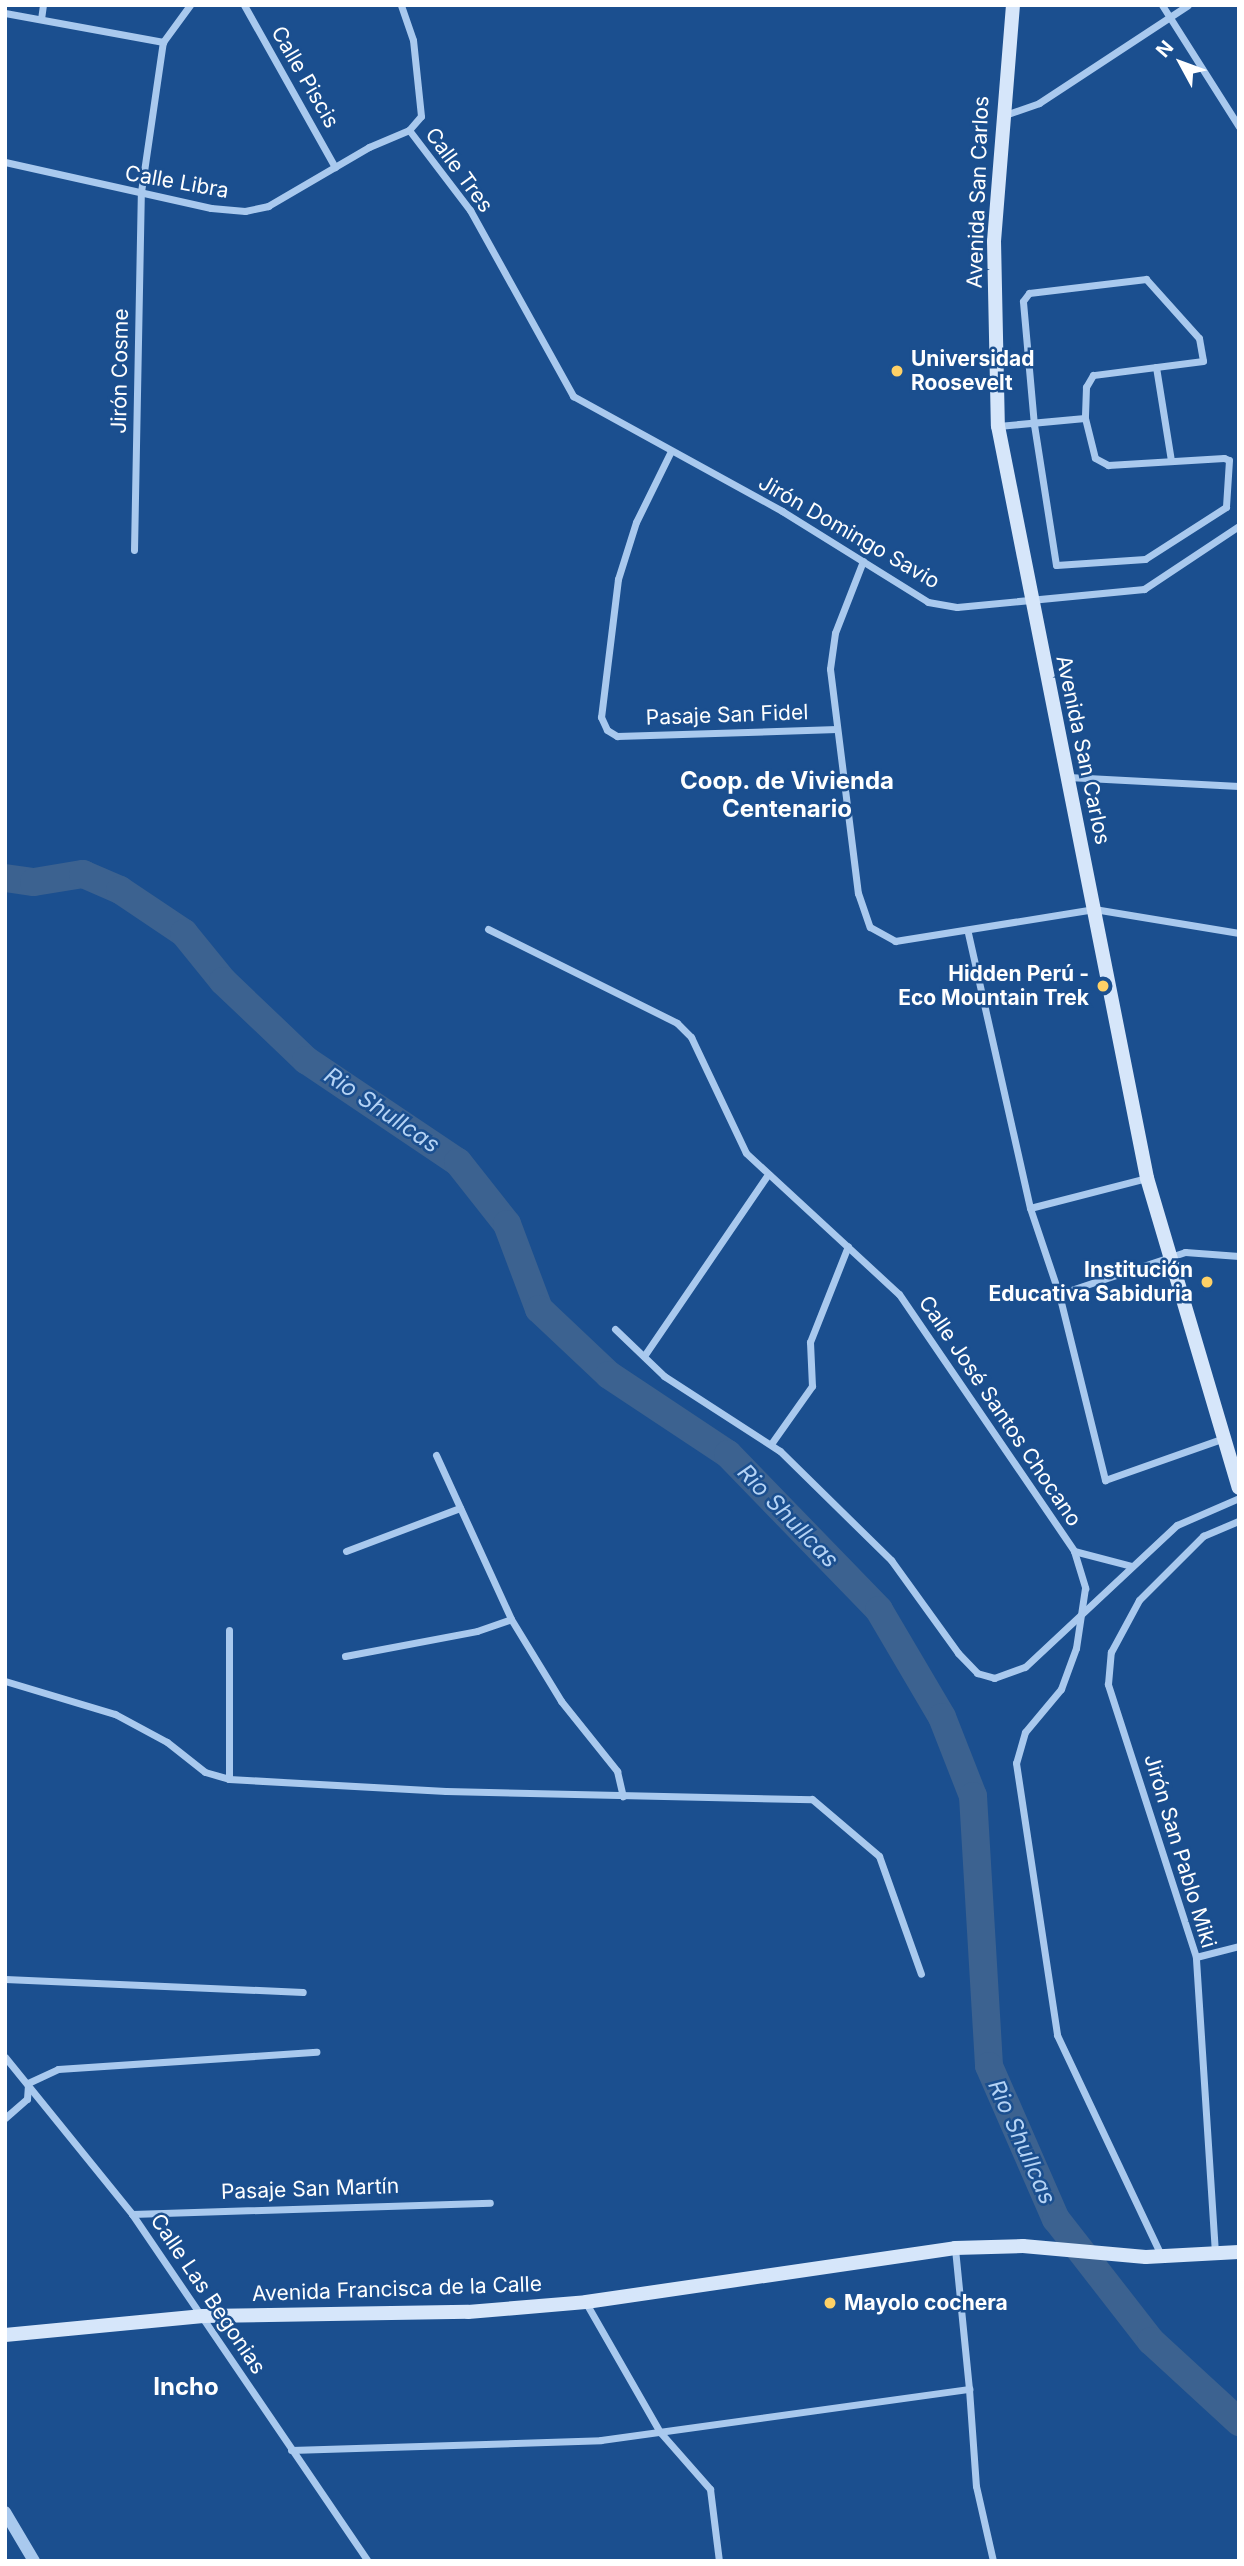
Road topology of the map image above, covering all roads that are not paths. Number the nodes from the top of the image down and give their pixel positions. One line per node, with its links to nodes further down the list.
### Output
1 (43, 5): 10 (street)
2 (190, 5): 11 (street)
3 (244, 5): 16 (street, Calle Piscis)
4 (401, 5): 14 (street, Calle Tres)
5 (1013, 5): 12 (main road, Avenida San Carlos)
6 (1162, 5): 9 (street)
7 (1188, 5): 9 (street)
8 (5, 13): 10 (street)
9 (1170, 17): 12 (street); 13 (street)
10 (41, 19): 11 (street)
11 (163, 42): 17 (street, Jirón Cosme)
12 (1001, 117): 22 (main road, Avenida San Carlos)
13 (1239, 127)
14 (409, 130): 16 (street, Calle Libra); 18 (street, Calle Tres)
15 (5, 162): 17 (street, Calle Libra)
16 (335, 167): 17 (street, Calle Libra)
17 (141, 192): 26 (street, Jirón Cosme)
18 (551, 360): 23 (street, Jirón Domingo Savio)
19 (1156, 367): 20 (street); 21 (street); 24 (street)
20 (1085, 418): 21 (street); 24 (street)
21 (1034, 425): 22 (street); 24 (street)
22 (998, 426): 28 (main road, Avenida San Carlos)
23 (671, 451): 27 (street, Jirón Domingo Savio); 29 (street, Pasaje San Fidel)
24 (1171, 461)
25 (1239, 526): 28 (street, Jirón Domingo Savio)
26 (134, 550)
27 (863, 561): 28 (street, Jirón Domingo Savio); 29 (street)
28 (1031, 600): 30 (main road, Avenida San Carlos)
29 (837, 729): 34 (street)
30 (1068, 777): 31 (street); 32 (main road, Avenida San Carlos)
31 (1239, 786)
32 (1094, 909): 34 (street); 35 (street); 37 (main road, Avenida San Carlos)
33 (488, 929): 36 (street, Calle José Santos Chocano)
34 (968, 933): 38 (street)
35 (1239, 933)
36 (766, 1177): 39 (street, Calle José Santos Chocano); 44 (street)
37 (1147, 1178): 38 (street); 40 (main road, Avenida San Carlos)
38 (1030, 1208): 42 (street)
39 (848, 1246): 46 (street); 54 (street, Calle José Santos Chocano)
40 (1171, 1256): 41 (street); 42 (street); 45 (main road, Avenida San Carlos)
41 (1239, 1256)
42 (1059, 1294): 45 (street)
43 (615, 1329): 44 (street)
44 (644, 1356): 46 (street)
45 (1224, 1438): 48 (main road, Avenida San Carlos)
46 (771, 1444): 56 (street)
47 (436, 1455): 51 (street)
48 (1236, 1467): 49 (main road, Avenida San Carlos)
49 (1239, 1488)
50 (1239, 1498): 55 (street)
51 (460, 1508): 53 (street); 57 (street)
52 (1239, 1521): 64 (street, Jirón San Pablo Miki)
53 (346, 1551)
54 (1074, 1551): 55 (street, Calle José Santos Chocano); 56 (street)
55 (1132, 1566): 56 (street)
56 (1081, 1612): 77 (street)
57 (511, 1619): 59 (street); 62 (street)
58 (229, 1630): 61 (street)
59 (345, 1656)
60 (5, 1681): 61 (street)
61 (229, 1779): 62 (street)
62 (623, 1796): 65 (street)
63 (1239, 1946): 64 (street)
64 (1196, 1957): 76 (street, Jirón San Pablo Miki)
65 (921, 1974)
66 (5, 1979): 67 (street)
67 (303, 1992)
68 (316, 2052): 70 (street)
69 (5, 2057): 70 (street, Calle Las Begonias)
70 (28, 2083): 71 (street); 73 (street, Calle Las Begonias)
71 (5, 2118)
72 (490, 2203): 73 (street, Pasaje San Martín)
73 (132, 2214): 79 (street, Calle Las Begonias)
74 (955, 2248): 77 (main road, Avenida Francisca de la Calle); 78 (main road, Avenida Francisca de la Calle); 81 (street)
75 (1239, 2252): 76 (main road, Avenida Francisca de la Calle)
76 (1215, 2253): 77 (main road, Avenida Francisca de la Calle)
77 (1161, 2256)
78 (586, 2302): 79 (main road, Avenida Francisca de la Calle); 82 (street)
79 (203, 2316): 80 (main road, Avenida Francisca de la Calle); 83 (street, Calle Las Begonias)
80 (5, 2335)
81 (969, 2389): 82 (street); 88 (street)
82 (660, 2432): 83 (street); 87 (street)
83 (291, 2449): 86 (street, Calle Las Begonias)
84 (5, 2512): 85 (street)
85 (34, 2561)
86 (368, 2561)
87 (719, 2561)
88 (993, 2561)

